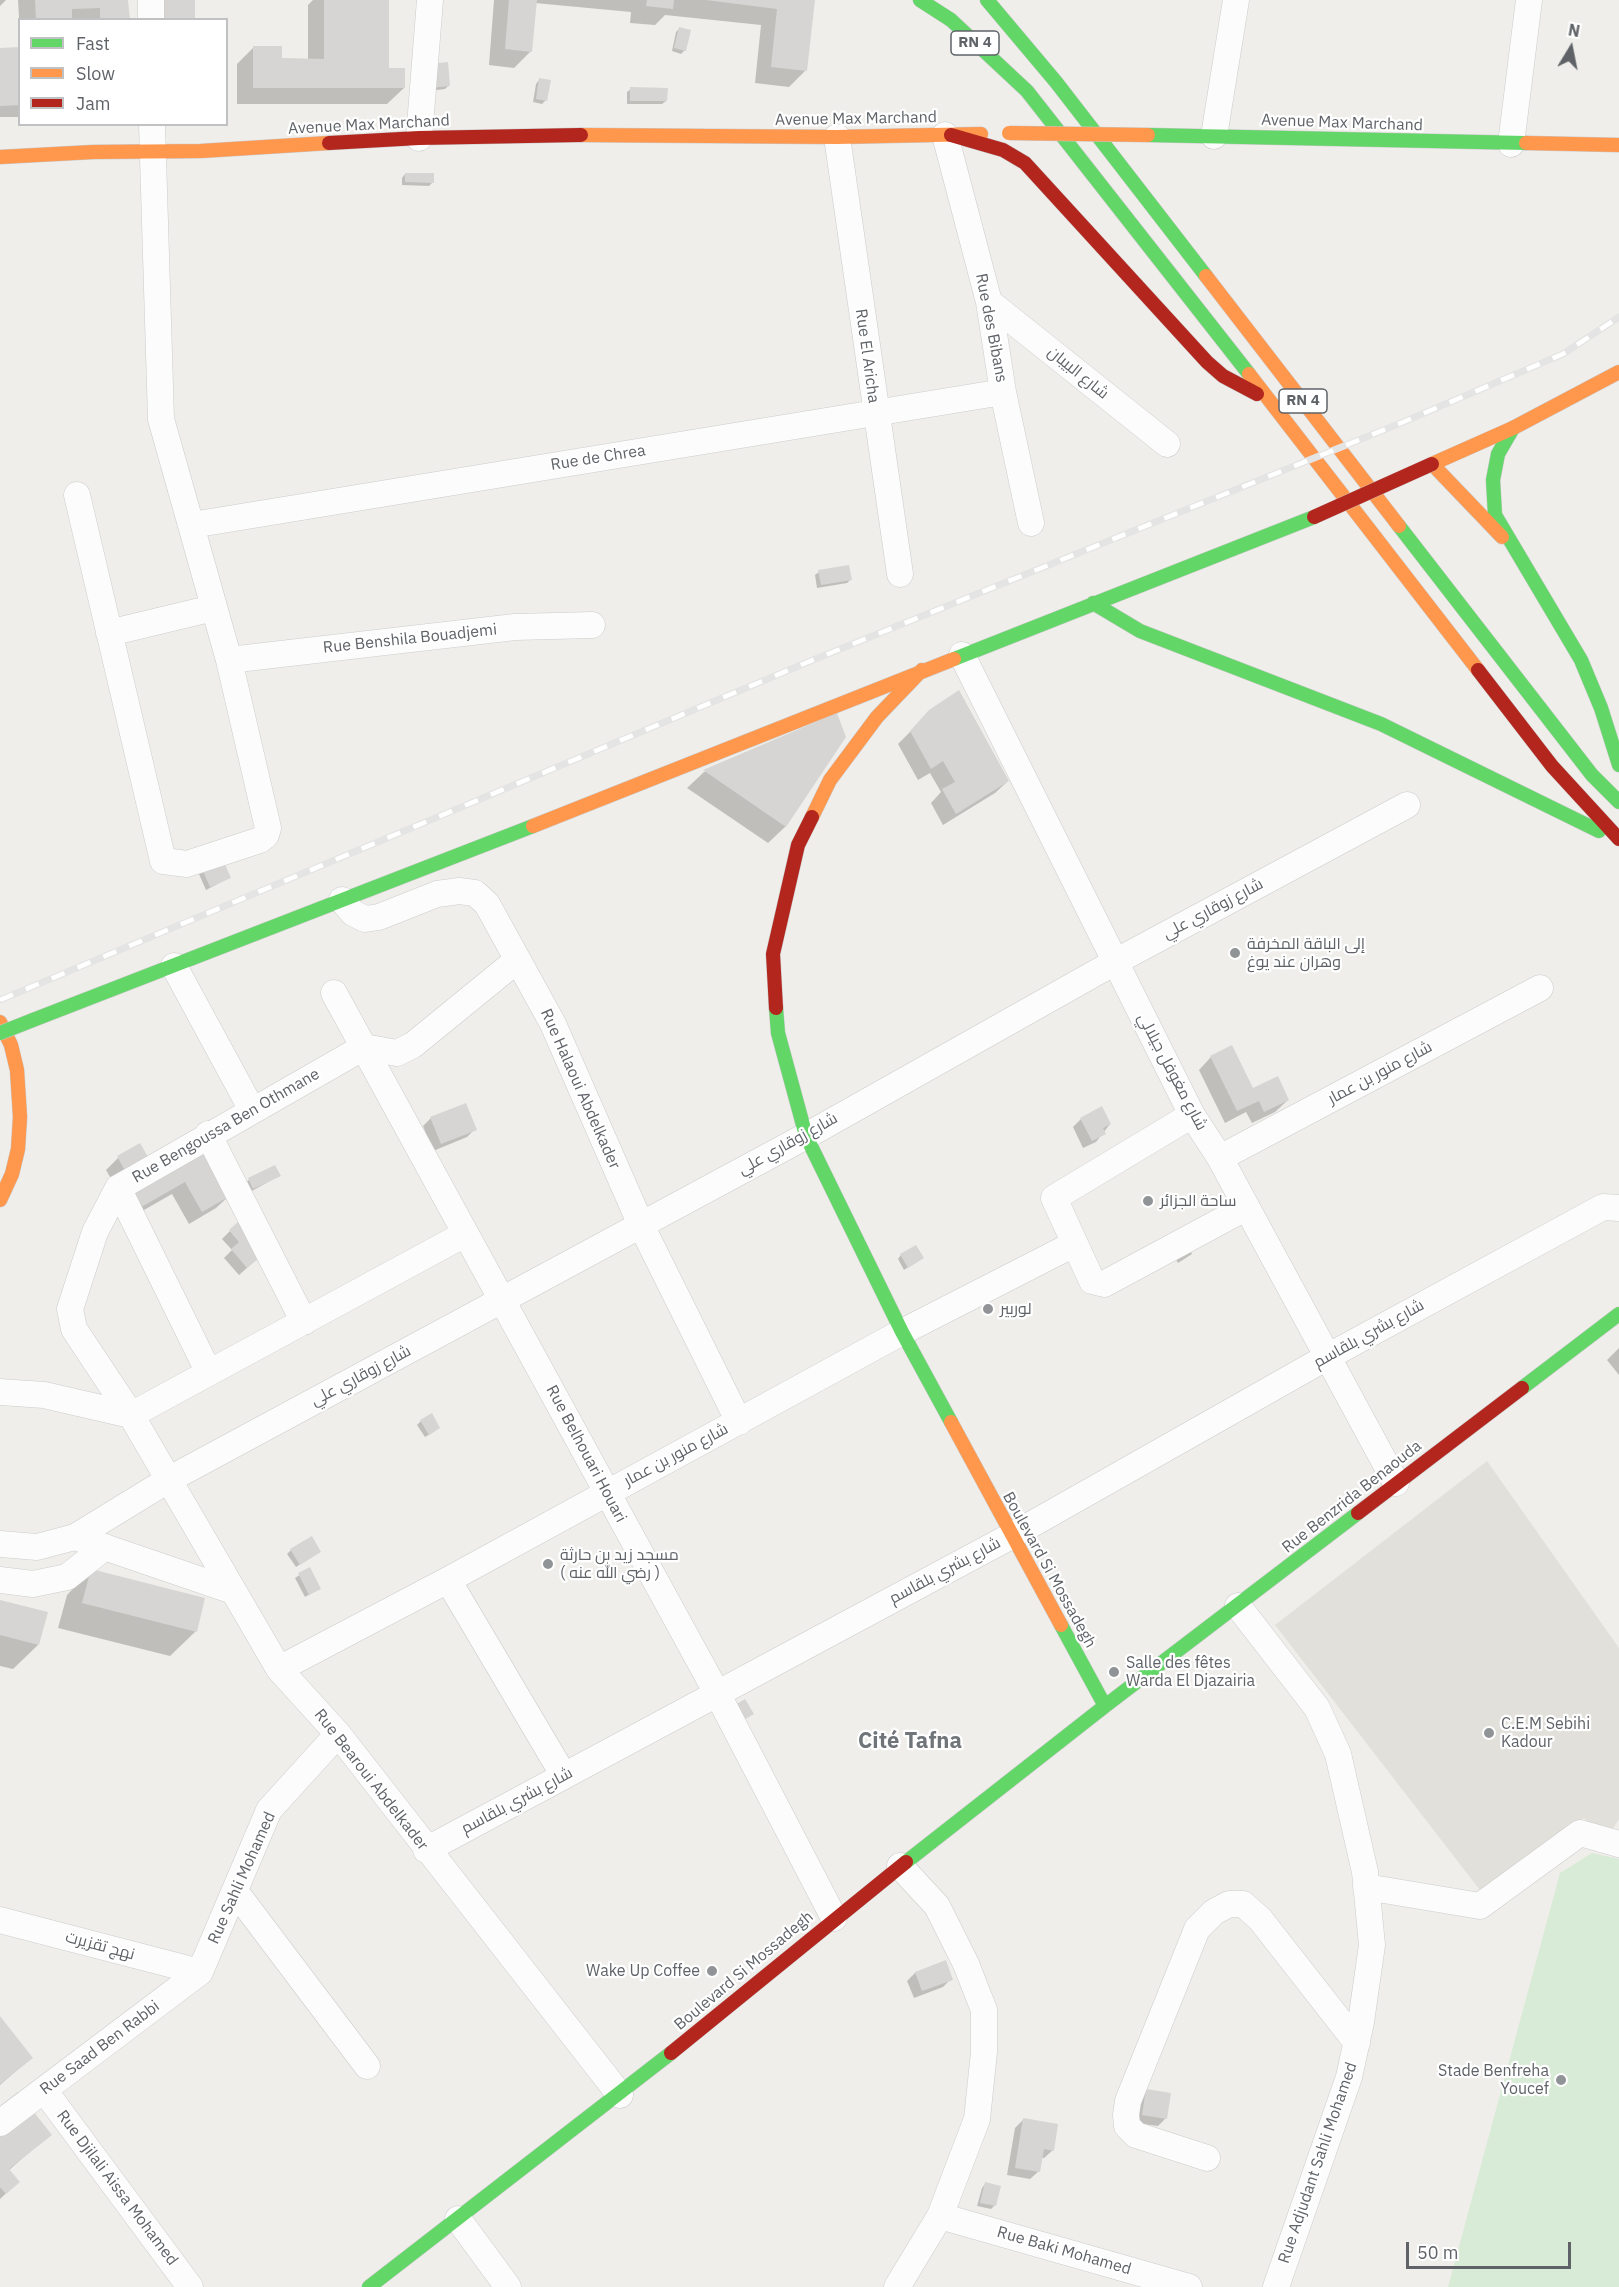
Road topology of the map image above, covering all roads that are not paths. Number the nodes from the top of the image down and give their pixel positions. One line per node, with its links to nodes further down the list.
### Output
1 (151, 0): 8 (street)
2 (430, 0): 14 (street)
3 (920, 0): 9 (main road, RN 4)
4 (942, 0): 9 (main road)
5 (987, 0): 42 (main road, RN 4)
6 (1236, 0): 12 (street)
7 (1529, 0): 15 (street)
8 (151, 18)
9 (1026, 91): 24 (main road, RN 4)
10 (152, 126): 17 (street)
11 (948, 135): 12 (main road, Avenue Max Marchand, bridge); 13 (main road, Avenue Max Marchand); 21 (street, Rue des Bibans); 24 (main road)
12 (1214, 136): 15 (main road, Avenue Max Marchand)
13 (837, 137): 14 (main road, Avenue Max Marchand); 25 (street, Rue El Aricha)
14 (419, 138): 17 (main road, Avenue Max Marchand)
15 (1511, 144): 16 (main road, Avenue Max Marchand)
16 (1619, 146)
17 (152, 151): 18 (main road, Avenue Max Marchand); 31 (street)
18 (93, 152): 19 (main road); 20 (main road)
19 (0, 157)
20 (7, 171)
21 (989, 302): 23 (street, Rue des Bibans); 27 (street, شارع البيبان)
22 (1619, 372): 26 (main road)
23 (1003, 392): 25 (street, Rue de Chrea); 30 (street, Rue des Bibans)
24 (1267, 398): 44 (main road, RN 4)
25 (875, 412): 31 (street, Rue de Chrea); 33 (street, Rue El Aricha)
26 (1513, 428): 28 (main road); 32 (main road)
27 (1167, 444)
28 (1432, 464): 32 (main road); 34 (main road, bridge)
29 (77, 495): 37 (street)
30 (1031, 523)
31 (192, 525): 35 (street)
32 (1515, 552): 41 (main road)
33 (900, 574)
34 (1093, 603): 38 (main road); 44 (main road)
35 (213, 608): 37 (street); 39 (street)
36 (592, 625): 39 (street, Rue Benshila Bouadjemi)
37 (109, 633): 39 (street)
38 (962, 655): 40 (main road); 47 (street, شارع مغوفل جيلالي)
39 (229, 660)
40 (922, 670): 45 (main road); 57 (main road, Boulevard Si Mossadegh)
41 (1619, 765)
42 (1619, 802)
43 (1407, 805): 47 (street, شارع زوقاري علي)
44 (1619, 840)
45 (342, 900): 46 (street, Rue Halaoui Abdelkader); 48 (main road)
46 (516, 960): 53 (street); 63 (street, Rue Halaoui Abdelkader)
47 (1115, 962): 55 (street, شارع مغوفل جيلالي); 57 (street, شارع زوقاري علي)
48 (174, 966): 52 (main road, bridge); 54 (street)
49 (1540, 988): 58 (street, شارع منور بن عمار)
50 (334, 993): 53 (street, Rue Belhouari Houari)
51 (0, 1022): 60 (main road)
52 (0, 1033)
53 (364, 1047): 54 (street, Rue Bengoussa Ben Othmane); 64 (street, Rue Belhouari Houari)
54 (252, 1110): 56 (street, Rue Bengoussa Ben Othmane)
55 (1192, 1115): 58 (street, شارع مغوفل جيلالي); 65 (street)
56 (208, 1134): 59 (street, Rue Bengoussa Ben Othmane); 68 (street)
57 (806, 1136): 63 (street, شارع زوقاري علي); 69 (main road, Boulevard Si Mossadegh)
58 (1220, 1158): 61 (street, شارع مغوفل جيلالي)
59 (118, 1188): 71 (street); 73 (street, Rue Bengoussa Ben Othmane)
60 (0, 1200)
61 (1245, 1208): 65 (street); 70 (street, شارع مغوفل جيلالي)
62 (1619, 1208): 70 (street, شارع بشري بلقاسم)
63 (641, 1224): 66 (street, شارع زوقاري علي); 74 (street, Rue Halaoui Abdelkader)
64 (465, 1234): 66 (street, Rue Belhouari Houari); 68 (street)
65 (1074, 1244): 69 (street, شارع منور بن عمار)
66 (503, 1299): 75 (street, شارع زوقاري علي); 77 (street, Rue Belhouari Houari)
67 (1619, 1314): 76 (main road, Rue Benzrida Benaouda)
68 (304, 1322): 71 (street)
69 (902, 1332): 74 (street, شارع منور بن عمار); 78 (main road, Boulevard Si Mossadegh)
70 (1329, 1356): 76 (street, شارع مغوفل جيلالي); 78 (street, شارع بشري بلقاسم)
71 (209, 1373): 73 (street)
72 (0, 1392): 73 (street)
73 (131, 1415): 75 (street, Rue Bearoui Abdelkader)
74 (738, 1422): 77 (street, شارع منور بن عمار)
75 (168, 1480): 79 (street, شارع زوقاري علي); 84 (street, Rue Bearoui Abdelkader)
76 (1395, 1483): 85 (main road, Rue Benzrida Benaouda)
77 (607, 1492): 83 (street, شارع منور بن عمار); 87 (street, Rue Belhouari Houari)
78 (1011, 1536): 87 (street, شارع بشري بلقاسم); 88 (main road, Boulevard Si Mossadegh)
79 (75, 1537): 80 (street); 81 (street)
80 (0, 1544)
81 (105, 1547): 82 (street); 84 (street)
82 (0, 1580)
83 (448, 1580): 86 (street, شارع منور بن عمار); 90 (street)
84 (233, 1591): 86 (street, Rue Bearoui Abdelkader)
85 (1238, 1606): 88 (main road, Rue Benzrida Benaouda); 94 (street, Rue Adjudant Sahli Mohamed)
86 (279, 1669): 89 (street, Rue Bearoui Abdelkader)
87 (718, 1695): 90 (street, شارع بشري بلقاسم); 96 (street, Rue Belhouari Houari)
88 (1105, 1706): 93 (main road, Boulevard Si Mossadegh)
89 (338, 1734): 92 (street, Rue Bearoui Abdelkader); 95 (street, Rue Sahli Mohamed)
90 (564, 1776): 92 (street, شارع بشري بلقاسم)
91 (1619, 1844): 94 (street)
92 (426, 1850): 102 (street, Rue Bearoui Abdelkader)
93 (900, 1866): 96 (main road, Boulevard Si Mossadegh); 105 (street)
94 (1366, 1887): 99 (street, Rue Adjudant Sahli Mohamed)
95 (235, 1891): 98 (street, Rue Sahli Mohamed); 100 (street)
96 (834, 1918): 102 (main road, Boulevard Si Mossadegh)
97 (0, 1920): 98 (street, نهج تقزيرت)
98 (200, 1972): 101 (street, Rue Saad Ben Rabbi)
99 (1357, 2043): 104 (street); 112 (street, Rue Adjudant Sahli Mohamed)
100 (367, 2066)
101 (44, 2090): 103 (street, Rue Saad Ben Rabbi); 107 (street, Rue Djilali Aissa Mohamed)
102 (620, 2095): 106 (main road, Boulevard Si Mossadegh)
103 (0, 2122)
104 (1207, 2158)
105 (939, 2216): 110 (street); 111 (street, Rue Baki Mohamed)
106 (458, 2219): 108 (main road, Boulevard Si Mossadegh); 109 (street)
107 (190, 2287)
108 (369, 2287)
109 (508, 2287)
110 (897, 2287)
111 (1189, 2287)
112 (1276, 2287)

